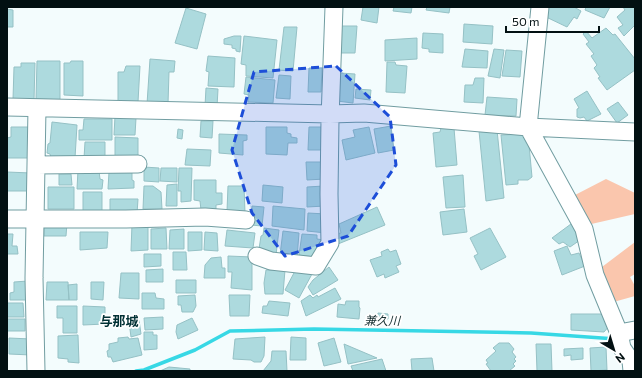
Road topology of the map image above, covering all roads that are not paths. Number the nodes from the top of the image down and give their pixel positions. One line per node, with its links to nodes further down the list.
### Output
1 (334, 7): 5 (street)
2 (540, 7): 6 (street)
3 (7, 107): 4 (street)
4 (37, 108): 5 (street); 8 (street)
5 (330, 114): 6 (street); 13 (street)
6 (528, 127): 7 (street); 14 (street)
7 (635, 132)
8 (36, 164): 9 (street); 11 (street)
9 (138, 164)
10 (7, 219): 11 (street)
11 (35, 219): 12 (street); 15 (street)
12 (246, 220)
13 (257, 256)
14 (624, 337): 16 (street)
15 (36, 370)
16 (632, 371)

